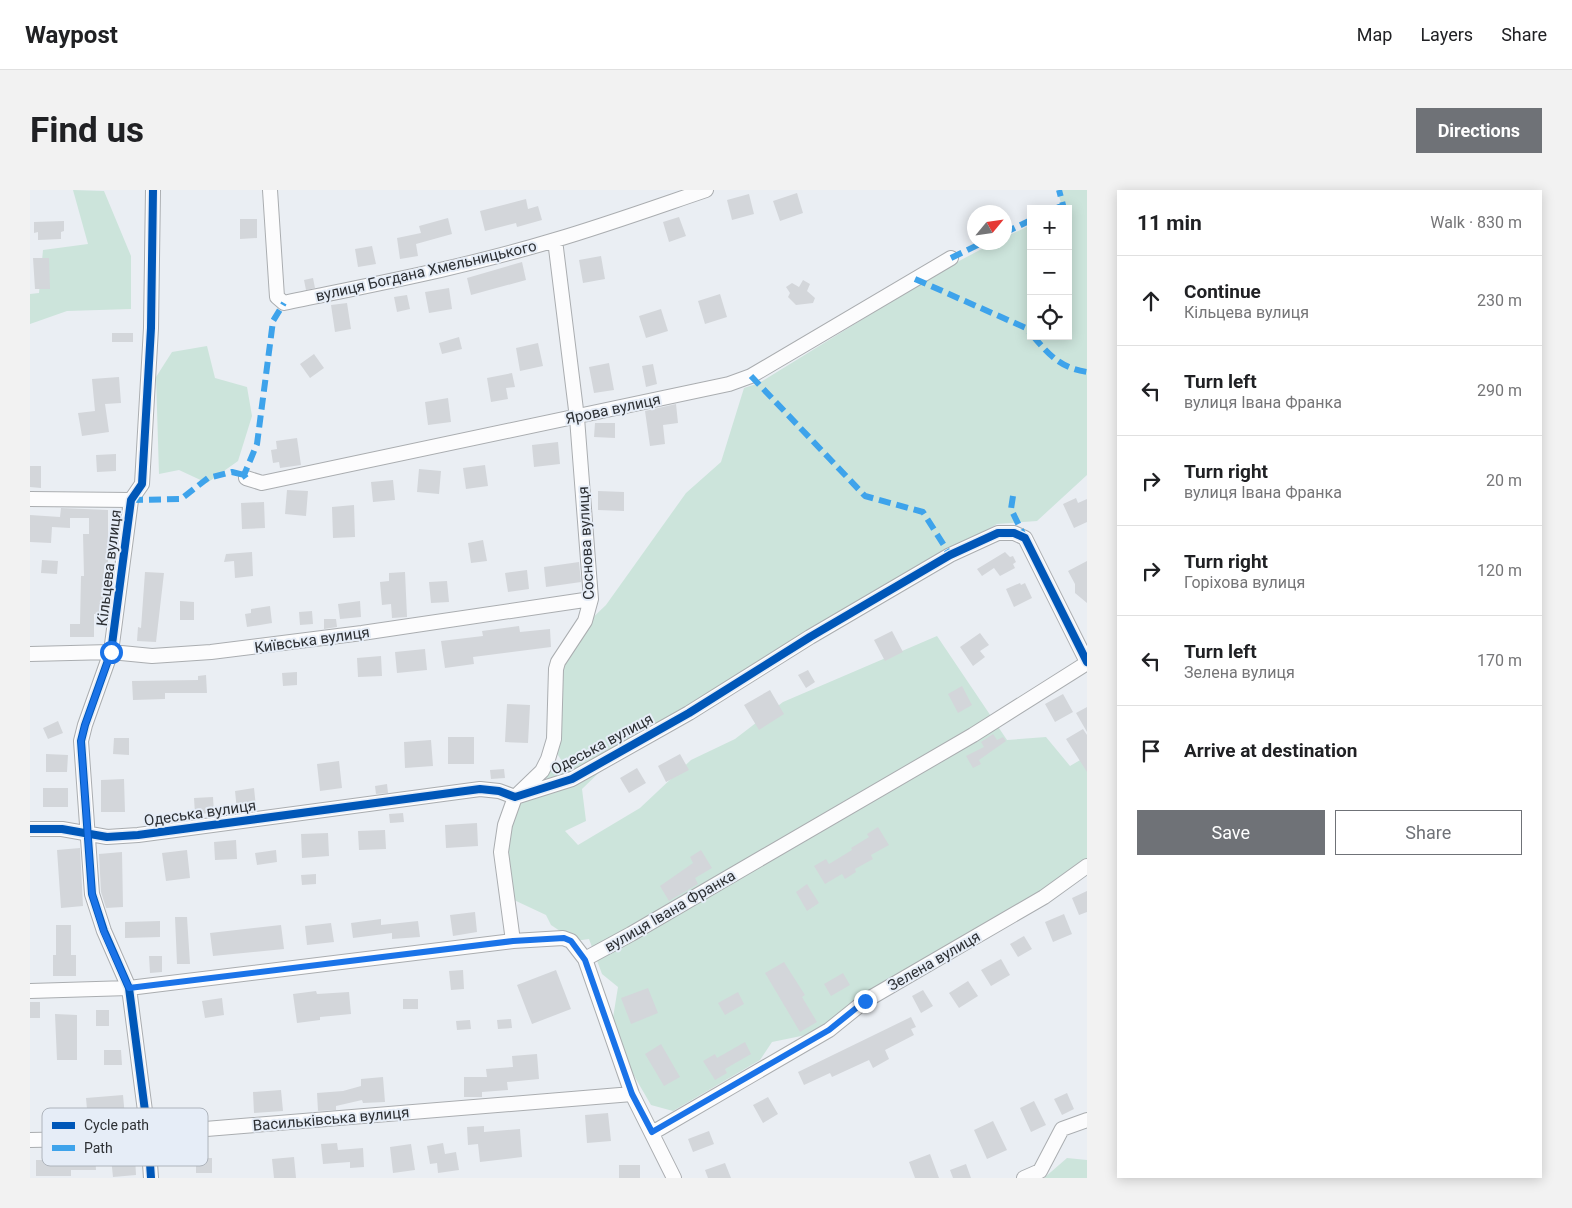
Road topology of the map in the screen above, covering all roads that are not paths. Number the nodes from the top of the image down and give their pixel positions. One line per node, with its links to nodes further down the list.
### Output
1 (153, 190): 9 (street, Кільцева вулиця)
2 (270, 190): 4 (street, вулиця Богдана Хмельницького)
3 (706, 190): 4 (street, вулиця Богдана Хмельницького)
4 (555, 240): 6 (street, Соснова вулиця)
5 (951, 258): 6 (street, Ярова вулиця)
6 (577, 418): 7 (street, Ярова вулиця); 10 (street, Соснова вулиця)
7 (246, 478)
8 (30, 499): 9 (street)
9 (132, 500): 11 (street, Кільцева вулиця)
10 (592, 599): 11 (street, Київська вулиця); 14 (street, Соснова вулиця)
11 (111, 652): 12 (street, Київська вулиця); 16 (street, Кільцева вулиця)
12 (30, 654)
13 (1087, 662): 14 (street, Одеська вулиця); 19 (street, вулиця Івана Франка)
14 (515, 797): 16 (street, Одеська вулиця); 18 (street, Соснова вулиця)
15 (30, 829): 16 (street, Одеська вулиця)
16 (88, 835): 20 (street, Кільцева вулиця)
17 (1087, 866): 26 (street, Зелена вулиця)
18 (513, 941): 19 (street); 20 (street)
19 (585, 960): 22 (street)
20 (129, 988): 21 (street); 23 (street, Кільцева вулиця)
21 (30, 991)
22 (632, 1094): 25 (street, Васильківська вулиця); 26 (street)
23 (145, 1108)
24 (1087, 1120): 27 (street)
25 (208, 1129)
26 (652, 1132): 28 (street)
27 (1042, 1174): 29 (street)
28 (674, 1178)
29 (1024, 1178)

